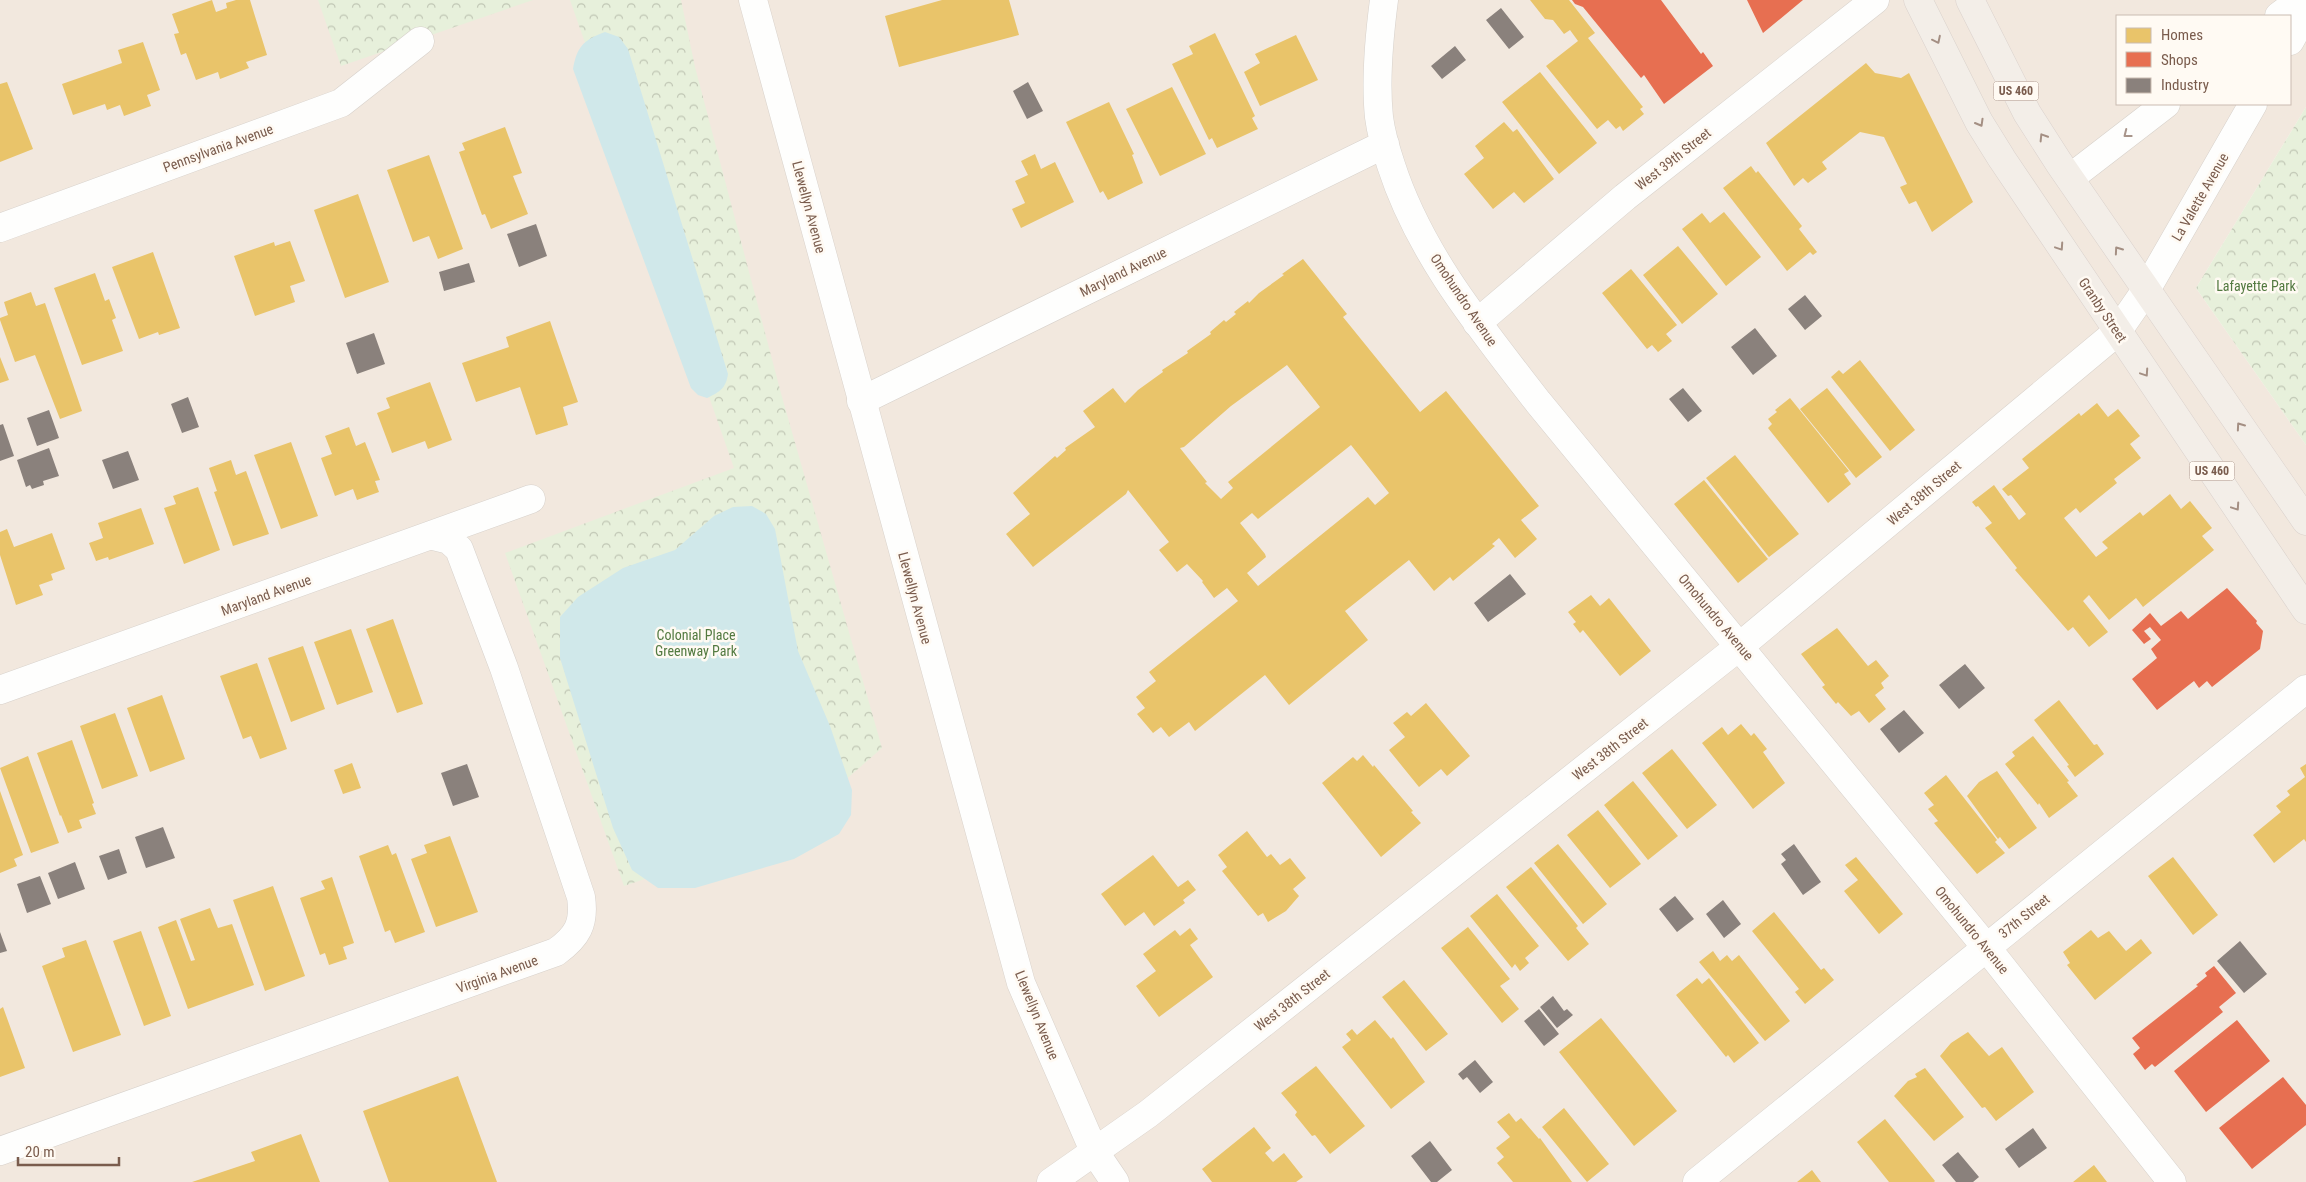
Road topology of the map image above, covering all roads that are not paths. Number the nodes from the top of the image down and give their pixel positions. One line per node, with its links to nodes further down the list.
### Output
1 (753, 0): 19 (street, Llewellyn Avenue)
2 (1384, 0): 13 (street, Omohundro Avenue)
3 (1875, 0): 17 (street, West 39th Street)
4 (1918, 0): 18 (main road, Granby Street / US 460, one-way to 18)
5 (1970, 0): 14 (main road, US 460, one-way to 5)
6 (2300, 0): 8 (street)
7 (2306, 12): 9 (street)
8 (2280, 15)
9 (2291, 38)
10 (420, 41): 15 (street, Pennsylvania Avenue)
11 (2165, 105): 14 (street, one-way to 14)
12 (2252, 105): 16 (street, La Valette Avenue)
13 (1385, 144): 17 (street, Omohundro Avenue); 19 (street, Maryland Avenue)
14 (2070, 178): 16 (main road, US 460, one-way to 14)
15 (0, 228)
16 (2146, 290): 18 (street, West 38th Street); 21 (main road, US 460, one-way to 16)
17 (1477, 323): 24 (street, Omohundro Avenue)
18 (2117, 332): 23 (main road, Granby Street / US 460, one-way to 23); 24 (street, West 38th Street)
19 (861, 400): 29 (street, Llewellyn Avenue)
20 (531, 499): 22 (street, Maryland Avenue)
21 (2306, 521)
22 (433, 536): 26 (street, Maryland Avenue); 28 (street, Virginia Avenue)
23 (2306, 610)
24 (1740, 646): 27 (street, Omohundro Avenue); 29 (street, West 38th Street)
25 (2306, 689): 27 (street, 37th Street)
26 (0, 690)
27 (1986, 947): 32 (street, 37th Street); 33 (street, Omohundro Avenue)
28 (0, 1151)
29 (1094, 1151): 30 (street, West 38th Street); 31 (street, Llewellyn Avenue)
30 (1050, 1182)
31 (1115, 1182)
32 (1697, 1182)
33 (2172, 1182)

